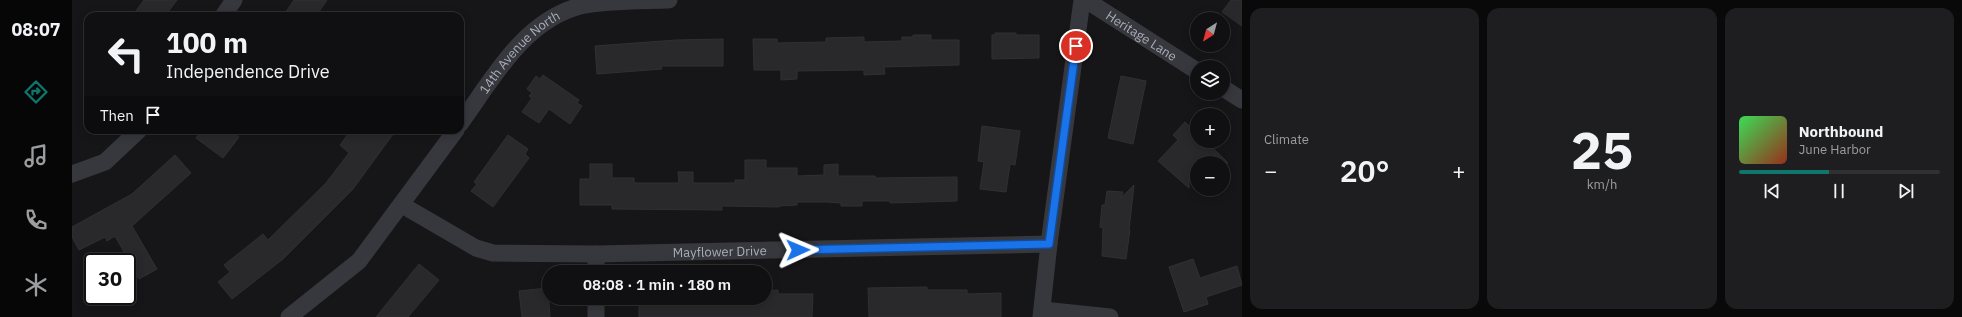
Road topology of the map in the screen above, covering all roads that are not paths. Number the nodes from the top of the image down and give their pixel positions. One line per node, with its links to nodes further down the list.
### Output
1 (234, 0): 5 (street)
2 (668, 0): 9 (street, 14th Avenue North)
3 (1082, 0): 14 (street)
4 (1086, 0): 6 (street, Heritage Lane)
5 (225, 12)
6 (1190, 67)
7 (1230, 92): 8 (street)
8 (1242, 100)
9 (464, 118)
10 (135, 134): 12 (street)
11 (453, 134): 13 (street)
12 (72, 174)
13 (402, 205): 15 (street, Mayflower Drive); 19 (street)
14 (1049, 244): 15 (street, Mayflower Drive); 18 (street)
15 (596, 254): 16 (street)
16 (596, 265)
17 (596, 305): 20 (street)
18 (1042, 313): 21 (street)
19 (289, 317)
20 (596, 317)
21 (1110, 317)

